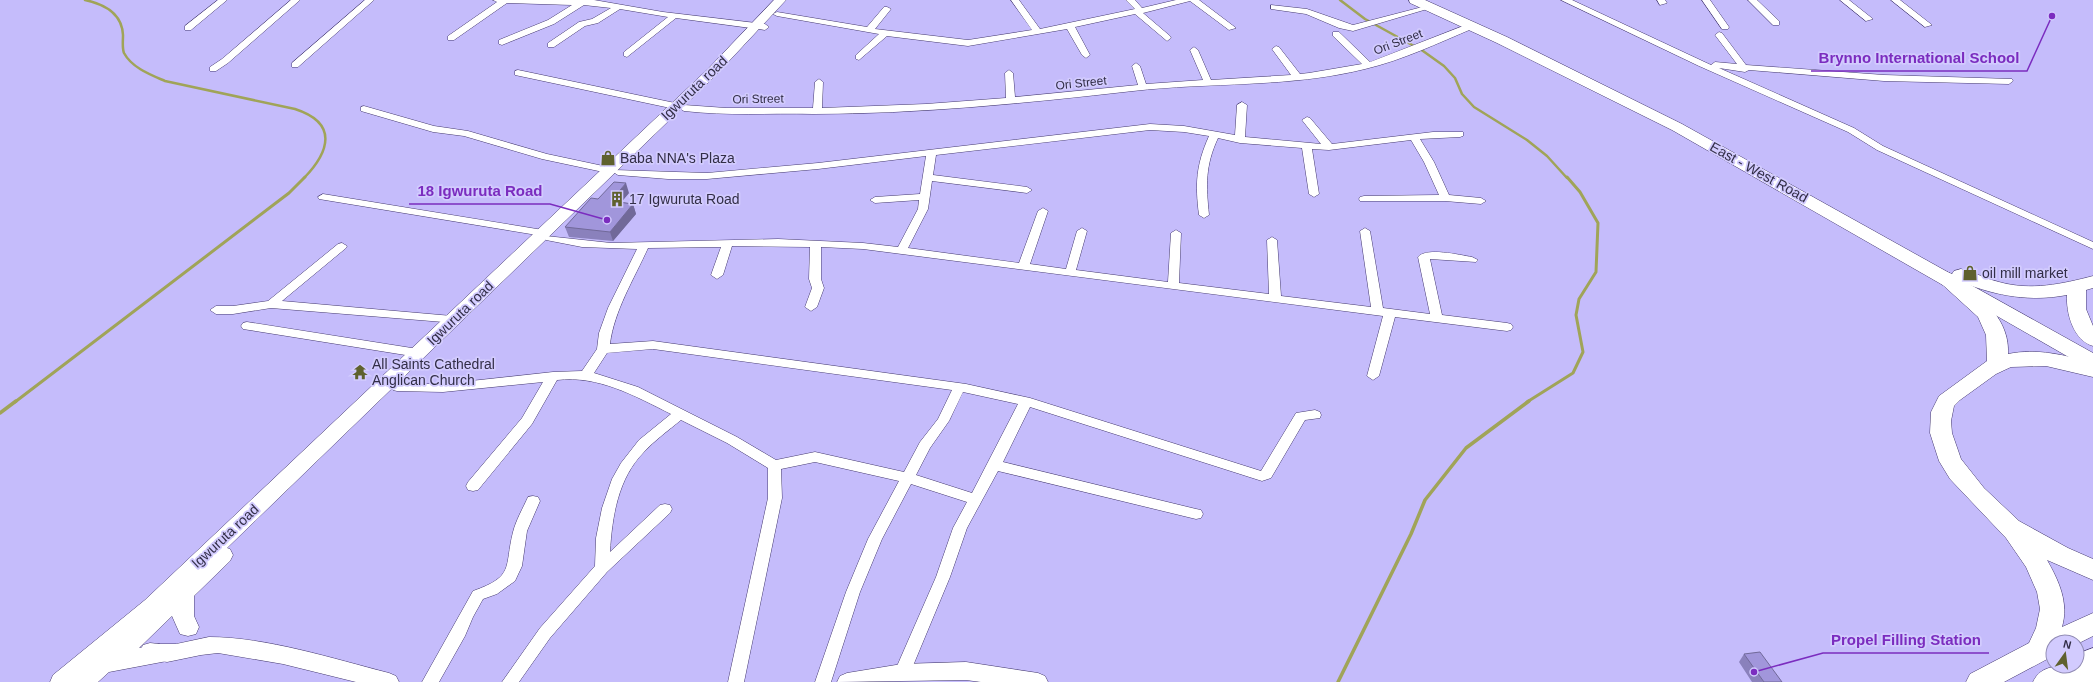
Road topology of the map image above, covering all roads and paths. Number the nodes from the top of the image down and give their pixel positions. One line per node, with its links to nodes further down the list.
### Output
1 (223, 0): 32 (street)
2 (296, 0): 53 (street)
3 (370, 0): 49 (street)
4 (497, 0): 5 (street)
5 (506, 0): 17 (street); 39 (street)
6 (790, 0): 20 (main road, Igwuruta road)
7 (1015, 0): 35 (street)
8 (1130, 0): 23 (street)
9 (1187, 0): 23 (street)
10 (1194, 0): 33 (street)
11 (1415, 0): 18 (main road, East - West Road)
12 (1565, 0): 48 (street)
13 (1706, 0): 31 (street)
14 (1752, 0): 26 (street)
15 (1844, 0): 25 (street)
16 (1895, 0): 29 (street)
17 (583, 2): 19 (street); 41 (street)
18 (1434, 3): 21 (street); 28 (main road, East - West Road); 84 (main road, East - West Road)
19 (619, 6): 24 (street); 42 (street)
20 (778, 7): 30 (main road, Igwuruta road); 34 (street)
21 (1274, 7)
22 (887, 9): 34 (street)
23 (1139, 12): 27 (street); 40 (street)
24 (674, 16): 30 (street); 45 (street)
25 (1868, 19)
26 (1776, 23)
27 (1070, 26): 35 (street); 46 (street)
28 (1471, 26): 50 (street, Ori Street); 84 (main road, East - West Road)
29 (1928, 26)
30 (761, 27): 63 (main road, Igwuruta road)
31 (1725, 27)
32 (188, 28)
33 (1232, 28)
34 (869, 30): 36 (street)
35 (1038, 32): 36 (street)
36 (885, 33): 47 (street)
37 (1336, 34): 50 (street)
38 (1719, 35): 52 (street)
39 (451, 38)
40 (1167, 38)
41 (502, 42)
42 (551, 45)
43 (1276, 49): 56 (street)
44 (1194, 50): 59 (street)
45 (627, 54)
46 (1086, 55)
47 (859, 57)
48 (1702, 64): 52 (street); 96 (street)
49 (295, 65)
50 (1368, 65): 56 (street, Ori Street)
51 (1136, 66): 60 (street)
52 (1745, 68): 57 (street)
53 (213, 69)
54 (518, 73): 63 (street, Ori Street)
55 (1008, 73): 61 (street)
56 (1298, 77): 59 (street, Ori Street)
57 (2009, 80)
58 (819, 82): 65 (street)
59 (1208, 82): 60 (street, Ori Street)
60 (1143, 87): 61 (street, Ori Street)
61 (1011, 100): 65 (street, Ori Street)
62 (1242, 105): 70 (street)
63 (680, 107): 65 (street, Ori Street); 74 (main road, Igwuruta road)
64 (364, 109): 74 (street)
65 (817, 111)
66 (1307, 120): 72 (street)
67 (1460, 134): 69 (street)
68 (1214, 136): 70 (street); 73 (street); 86 (street)
69 (1414, 138): 72 (street); 80 (street)
70 (1240, 140): 71 (street)
71 (1307, 146): 72 (street); 77 (street)
72 (1329, 147)
73 (932, 152): 74 (street); 75 (street)
74 (613, 171): 90 (main road, Igwuruta road)
75 (929, 178): 76 (street); 79 (street)
76 (1027, 190)
77 (1314, 194)
78 (323, 197): 90 (street)
79 (925, 197): 82 (street); 97 (street)
80 (1445, 198): 81 (street); 83 (street)
81 (1364, 199)
82 (874, 200)
83 (1481, 201)
84 (1827, 205): 102 (main road, East - West Road)
85 (1043, 211): 99 (street)
86 (1204, 215)
87 (1082, 230): 100 (street)
88 (1365, 231): 109 (street)
89 (1176, 233): 104 (street)
90 (546, 236): 95 (street); 111 (main road, Igwuruta road); 124 (main road, Igwuruta road)
91 (1272, 240): 105 (street)
92 (816, 243): 93 (street); 97 (street); 107 (street)
93 (727, 244): 95 (street); 101 (street)
94 (342, 246): 106 (street)
95 (644, 246): 116 (street)
96 (2093, 246)
97 (902, 250): 99 (street)
98 (1472, 260): 110 (street)
99 (1023, 267): 100 (street)
100 (1070, 273): 104 (street)
101 (717, 276)
102 (1952, 276): 103 (highway); 115 (main road, East - West Road); 118 (main road, East - West Road); 119 (highway)
103 (2085, 284): 114 (highway)
104 (1173, 286): 105 (street)
105 (1275, 299): 109 (street)
106 (271, 304): 108 (street); 111 (street)
107 (811, 307)
108 (216, 310)
109 (1384, 312): 110 (street); 123 (street)
110 (1437, 318): 113 (street)
111 (452, 320): 117 (main road, Igwuruta road)
112 (247, 326): 117 (street)
113 (1507, 327)
114 (2093, 338)
115 (2093, 348)
116 (602, 349): 121 (street); 125 (street)
117 (418, 353): 141 (main road, Igwuruta road)
118 (2093, 362)
119 (1997, 364): 120 (highway); 137 (highway)
120 (2093, 370)
121 (586, 375): 122 (street); 127 (street)
122 (553, 376): 124 (street); 132 (street)
123 (1373, 376)
124 (397, 387): 140 (main road, Igwuruta road)
125 (959, 388): 126 (street); 131 (street)
126 (1026, 401): 128 (street); 130 (street)
127 (680, 414): 129 (street); 138 (street)
128 (1315, 415)
129 (774, 465): 131 (street); 159 (street)
130 (995, 465): 133 (street); 136 (street)
131 (908, 478): 133 (street); 160 (street)
132 (473, 486)
133 (974, 499): 152 (street)
134 (533, 501): 157 (street)
135 (664, 509): 138 (street)
136 (1196, 514)
137 (2008, 525): 139 (highway); 144 (highway)
138 (602, 568): 158 (street)
139 (2093, 570)
140 (184, 592): 141 (main road, Igwuruta road); 143 (main road)
141 (158, 609): 143 (street); 146 (main road, Igwuruta road)
142 (2093, 624): 145 (highway)
143 (188, 627): 147 (street)
144 (2047, 634)
145 (2072, 634)
146 (125, 638): 149 (street); 151 (main road, Igwuruta road); 154 (main road, Igwuruta road)
147 (208, 644): 149 (street); 156 (street)
148 (2045, 647): 163 (highway)
149 (159, 654): 151 (main road)
150 (2093, 659): 164 (highway)
151 (106, 663): 155 (main road, Igwuruta road)
152 (902, 673): 161 (street); 162 (street)
153 (2093, 680): 165 (highway)
154 (61, 682)
155 (81, 682)
156 (389, 682)
157 (430, 682)
158 (510, 682)
159 (736, 682)
160 (823, 682)
161 (847, 682)
162 (1038, 682)
163 (1979, 682)
164 (2046, 682)
165 (2052, 682)

